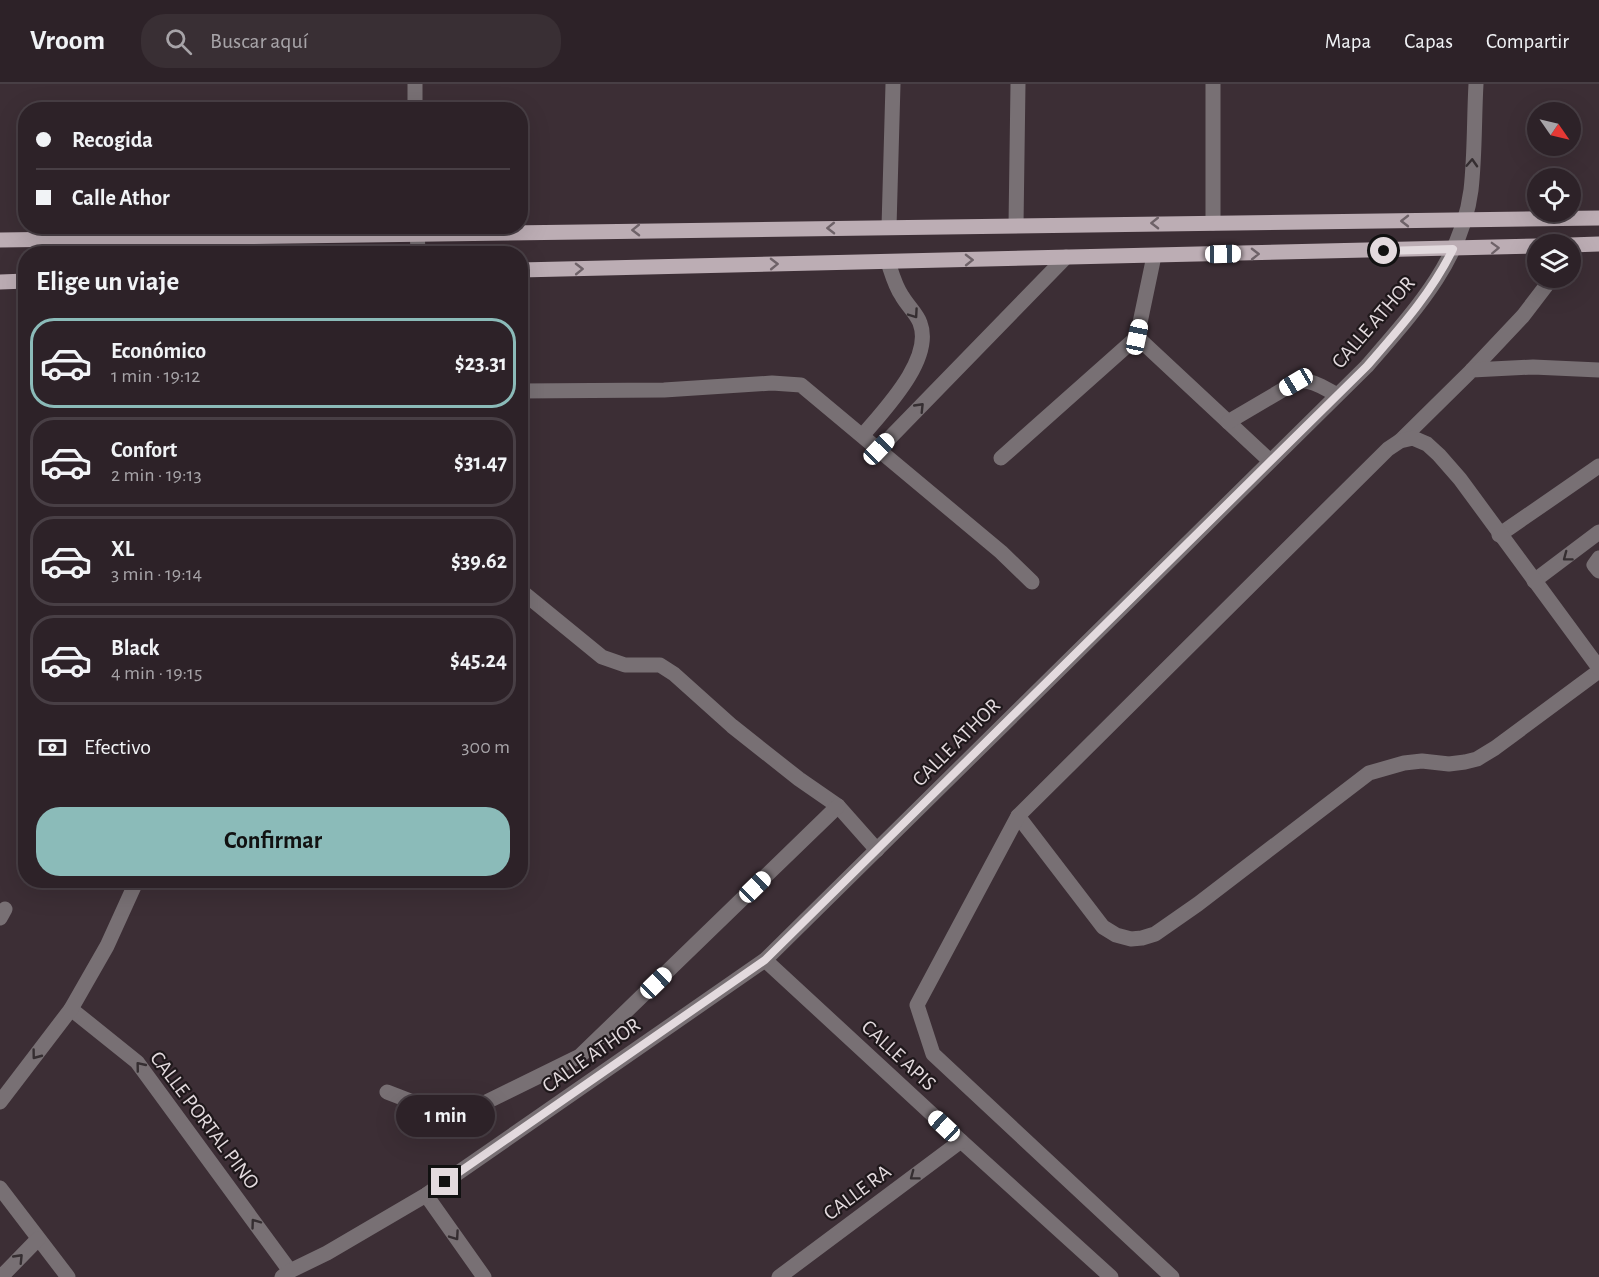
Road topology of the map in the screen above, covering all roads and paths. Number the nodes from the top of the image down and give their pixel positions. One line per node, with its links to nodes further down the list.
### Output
1 (415, 84): 6 (street)
2 (893, 84): 11 (street)
3 (1018, 84): 10 (street)
4 (1213, 84): 9 (street)
5 (1476, 84): 8 (street, CALLE ATHOR, one-way to 5)
6 (415, 102)
7 (1599, 218): 8 (main road)
8 (1464, 221): 9 (main road, one-way to 9); 18 (street, CALLE ATHOR)
9 (1213, 223): 10 (main road, one-way to 10)
10 (1016, 225): 11 (main road)
11 (890, 227): 12 (main road, one-way to 12)
12 (528, 229)
13 (251, 234): 14 (main road)
14 (0, 240)
15 (1599, 244): 16 (main road)
16 (1581, 245)
17 (1527, 246): 18 (main road, one-way to 17)
18 (1453, 249): 19 (main road, one-way to 18); 30 (street, CALLE ATHOR)
19 (1154, 256): 20 (main road); 26 (street)
20 (1066, 257): 21 (main road, one-way to 20); 34 (street, one-way to 20)
21 (888, 262): 22 (main road, one-way to 21); 32 (street, one-way to 32)
22 (528, 270)
23 (18, 281): 24 (main road)
24 (0, 282)
25 (1544, 288): 27 (street)
26 (1137, 337): 31 (street); 35 (street)
27 (1472, 370): 28 (street); 33 (street)
28 (1599, 370)
29 (528, 391): 32 (street)
30 (1337, 395): 31 (street); 36 (street, CALLE ATHOR)
31 (1228, 422): 36 (street)
32 (863, 435): 34 (street)
33 (1400, 441): 39 (street); 47 (street)
34 (879, 449): 43 (street)
35 (1001, 458)
36 (1270, 461): 48 (street, CALLE ATHOR)
37 (1599, 466): 39 (street)
38 (1599, 532): 42 (street, one-way to 42)
39 (1499, 535): 42 (street)
40 (1599, 558): 41 (street)
41 (1599, 571)
42 (1534, 581): 45 (street)
43 (1032, 582)
44 (528, 597): 46 (street)
45 (1599, 669): 47 (street)
46 (837, 806): 48 (street); 52 (street)
47 (1018, 816): 64 (street)
48 (877, 850): 50 (street, CALLE ATHOR)
49 (133, 888): 51 (street)
50 (765, 960): 54 (street, CALLE APIS); 56 (street, CALLE ATHOR)
51 (71, 1008): 53 (street, one-way to 53); 58 (street, CALLE PORTAL PINO, one-way to 51)
52 (387, 1092)
53 (0, 1102)
54 (960, 1141): 62 (street, CALLE RA, one-way to 62); 63 (street, CALLE APIS)
55 (0, 1188): 57 (street)
56 (426, 1195): 58 (street, CALLE ATHOR); 61 (street, one-way to 61)
57 (38, 1239): 59 (street, one-way to 57); 60 (street)
58 (286, 1274)
59 (1, 1277)
60 (68, 1277)
61 (484, 1277)
62 (779, 1277)
63 (1111, 1277)
64 (1172, 1277)

